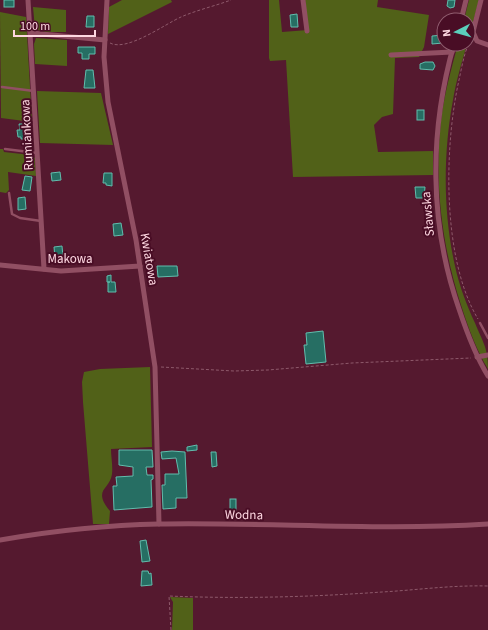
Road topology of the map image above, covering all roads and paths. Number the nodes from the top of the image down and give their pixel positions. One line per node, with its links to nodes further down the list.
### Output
1 (28, 0): 10 (street, Rumiankowa)
2 (107, 0): 12 (street, Kwiatowa)
3 (231, 0): 12 (path)
4 (303, 0): 9 (street)
5 (466, 0): 7 (street)
6 (481, 0): 8 (street)
7 (463, 12)
8 (476, 17)
9 (307, 31)
10 (31, 33): 12 (street); 18 (street, Rumiankowa)
11 (476, 39): 13 (street)
12 (105, 40): 24 (street, Kwiatowa)
13 (488, 45)
14 (452, 52): 16 (street); 29 (street, Sławska)
15 (465, 52): 26 (path)
16 (391, 55)
17 (2, 87): 18 (lane)
18 (34, 91): 20 (street, Rumiankowa)
19 (5, 149): 20 (lane)
20 (38, 153): 22 (street, Rumiankowa)
21 (9, 193): 22 (lane)
22 (41, 221): 25 (street, Rumiankowa)
23 (0, 265): 25 (street, Makowa)
24 (140, 266): 25 (street, Makowa); 30 (street, Kwiatowa)
25 (44, 269)
26 (480, 323): 27 (lane)
27 (488, 338)
28 (488, 355): 29 (street)
29 (477, 357): 30 (path); 31 (street, Sławska)
30 (155, 367): 32 (street, Kwiatowa)
31 (488, 376)
32 (159, 524): 33 (street, Wodna); 34 (street, Wodna)
33 (488, 524)
34 (0, 540)
35 (488, 586): 36 (path)
36 (171, 630)

